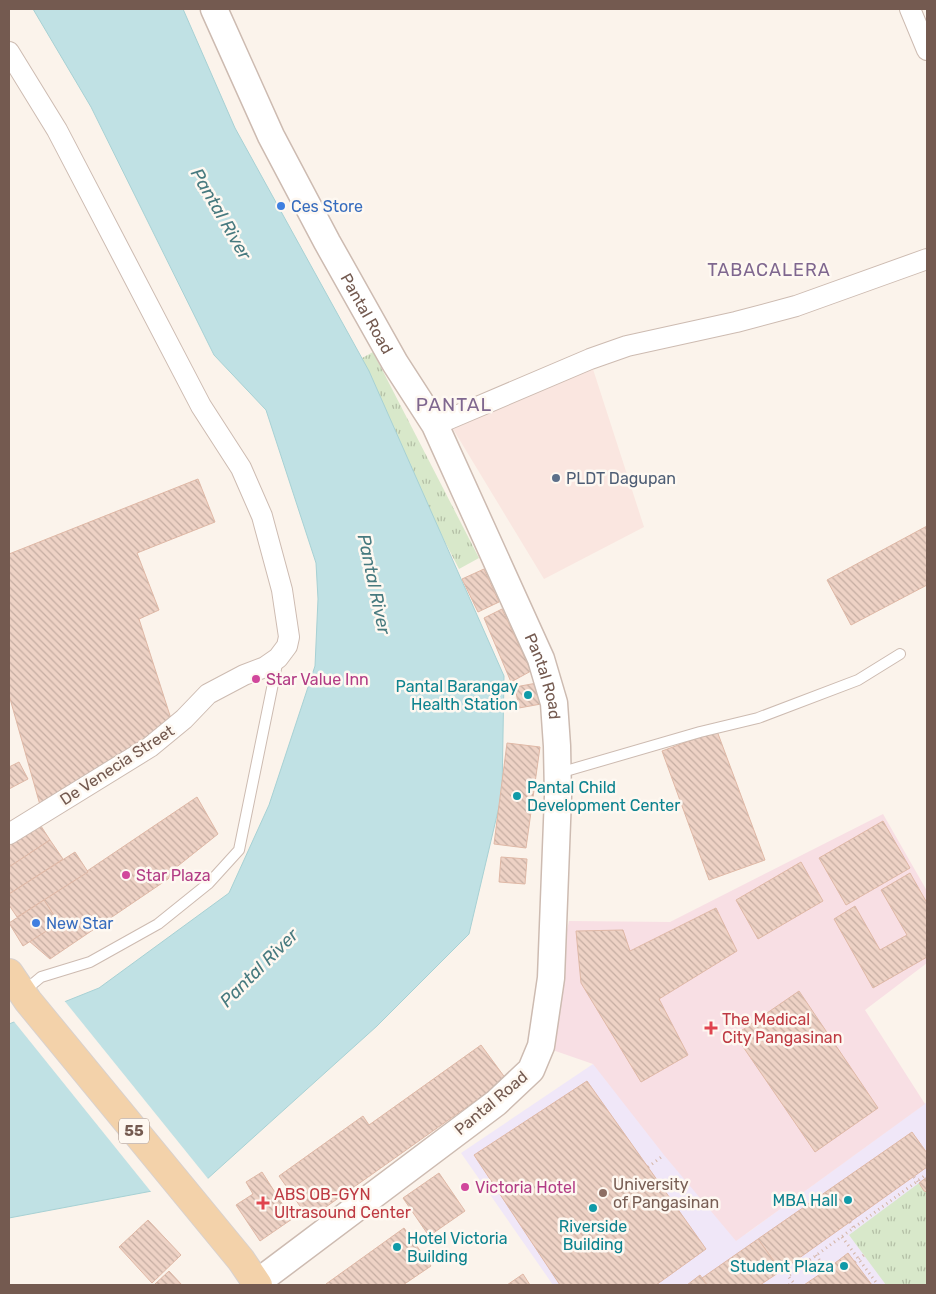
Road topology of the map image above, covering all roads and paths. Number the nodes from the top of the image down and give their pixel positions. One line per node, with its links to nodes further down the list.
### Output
1 (214, 9): 6 (street, Pantal Road)
2 (910, 9): 3 (street)
3 (927, 50)
4 (9, 52): 8 (street)
5 (927, 259): 6 (street)
6 (435, 424): 9 (street, Pantal Road)
7 (900, 654): 9 (lane)
8 (278, 658): 10 (street, De Venecia Street); 11 (lane)
9 (558, 773): 25 (street, Pantal Road)
10 (9, 834)
11 (20, 989): 25 (main road, 55)
12 (664, 1154): 13 (path)
13 (648, 1167)
14 (927, 1174): 16 (path)
15 (914, 1177): 16 (path)
16 (918, 1182): 18 (path)
17 (850, 1222): 18 (path)
18 (855, 1229): 19 (path)
19 (842, 1236): 20 (path); 22 (path)
20 (816, 1255): 24 (path); 26 (path)
21 (864, 1255): 22 (path)
22 (858, 1259): 23 (path); 27 (path)
23 (855, 1262)
24 (826, 1270)
25 (256, 1285)
26 (789, 1285)
27 (878, 1285)

